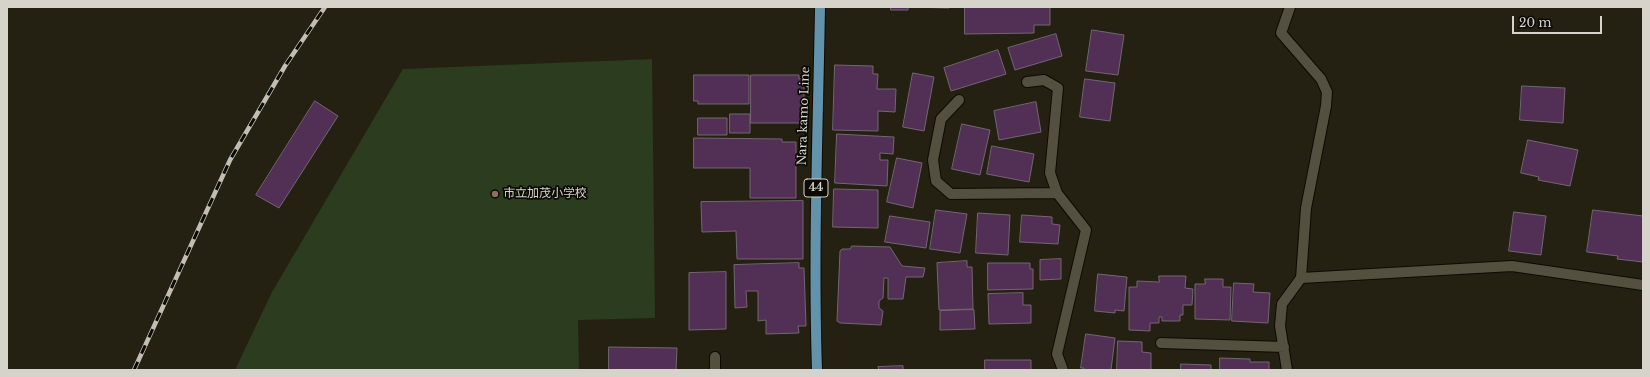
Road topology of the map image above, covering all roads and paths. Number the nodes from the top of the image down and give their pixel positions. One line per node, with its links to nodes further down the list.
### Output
1 (820, 7): 12 (main road, Nara kamo Line / 44)
2 (1290, 7): 6 (street)
3 (1027, 82): 5 (street)
4 (959, 100): 5 (street)
5 (1057, 193): 13 (street)
6 (1301, 278): 7 (street); 9 (street)
7 (1643, 285)
8 (1161, 343): 9 (street)
9 (1284, 347): 14 (street)
10 (715, 357): 11 (street)
11 (716, 370)
12 (817, 370)
13 (1062, 370)
14 (1288, 370)

